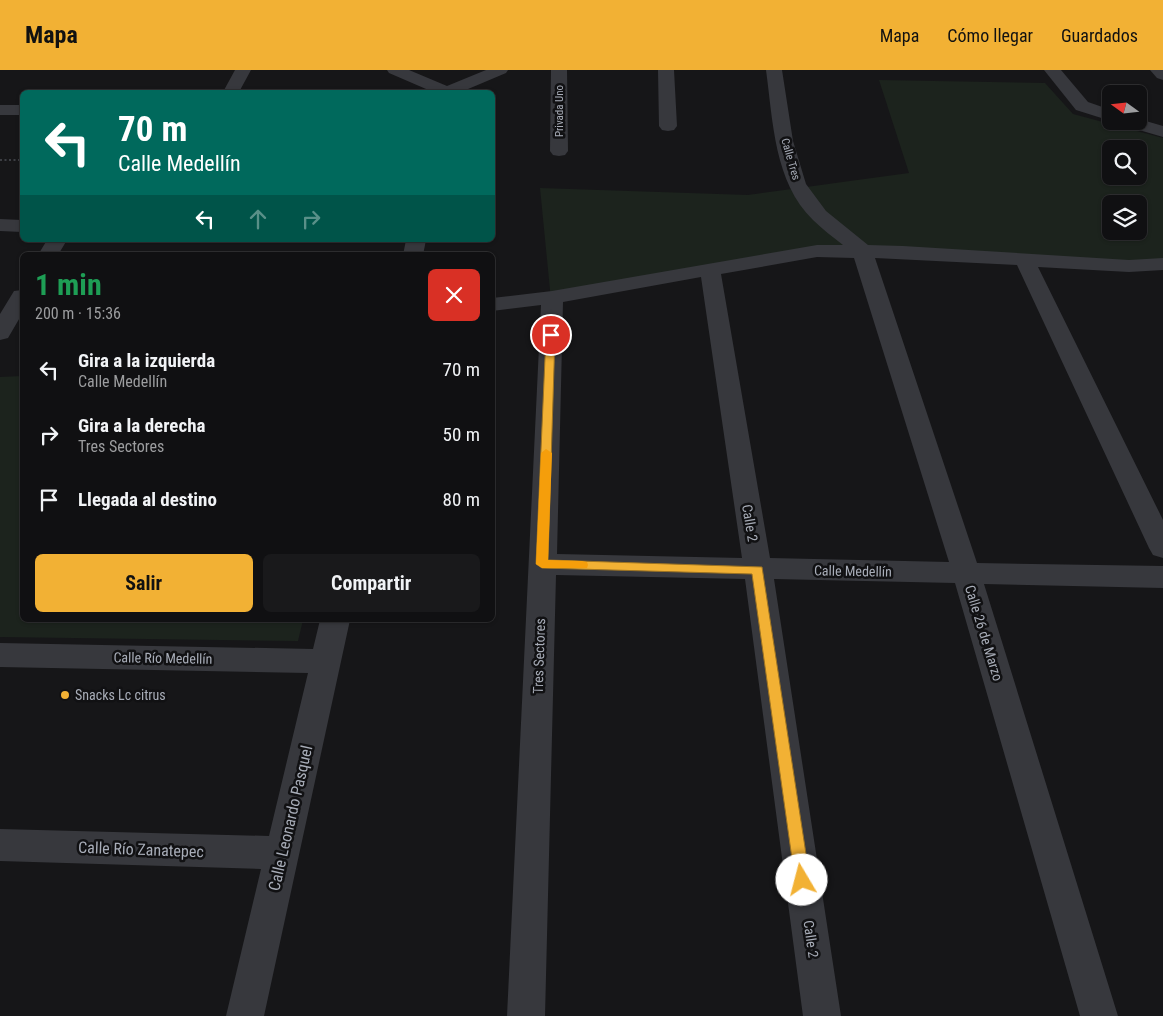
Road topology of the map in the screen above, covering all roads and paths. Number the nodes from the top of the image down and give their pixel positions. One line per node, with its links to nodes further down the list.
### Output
1 (243, 70): 11 (street)
2 (395, 70): 12 (street)
3 (452, 70): 13 (street)
4 (500, 70): 14 (street)
5 (559, 70): 21 (street, Privada Uno)
6 (666, 70): 18 (street)
7 (774, 70): 26 (street, Calle Tres)
8 (1052, 70): 17 (street)
9 (1158, 70): 10 (street)
10 (1163, 75)
11 (232, 90)
12 (442, 90)
13 (447, 90)
14 (452, 90)
15 (0, 110): 16 (street)
16 (20, 110)
17 (1102, 113)
18 (668, 126)
19 (1148, 127): 20 (street)
20 (1163, 132)
21 (559, 151)
22 (0, 160): 23 (path)
23 (20, 160)
24 (0, 225): 25 (street)
25 (20, 226)
26 (862, 252): 27 (street); 29 (street); 37 (street, Calle 26 de Marzo)
27 (1025, 260): 28 (street); 34 (street)
28 (1163, 264)
29 (710, 269): 30 (street); 36 (street, Calle 2)
30 (552, 297): 32 (street); 35 (street, Tres Sectores)
31 (20, 299): 33 (street)
32 (495, 304)
33 (0, 333)
34 (1163, 548)
35 (542, 564): 36 (street, Calle Medellín); 45 (street, Tres Sectores)
36 (758, 570): 37 (street, Calle Medellín); 46 (street, Calle 2)
37 (966, 572): 38 (street, Calle Medellín); 47 (street, Calle 26 de Marzo)
38 (1163, 577)
39 (335, 622): 41 (street, Calle Leonardo Pasquel)
40 (0, 655): 41 (street, Calle Río Medellín)
41 (326, 661): 43 (street, Calle Leonardo Pasquel)
42 (0, 845): 43 (street, Calle Río Zanatepec)
43 (282, 853): 44 (street, Calle Leonardo Pasquel)
44 (245, 1016)
45 (526, 1016)
46 (822, 1016)
47 (1099, 1016)

